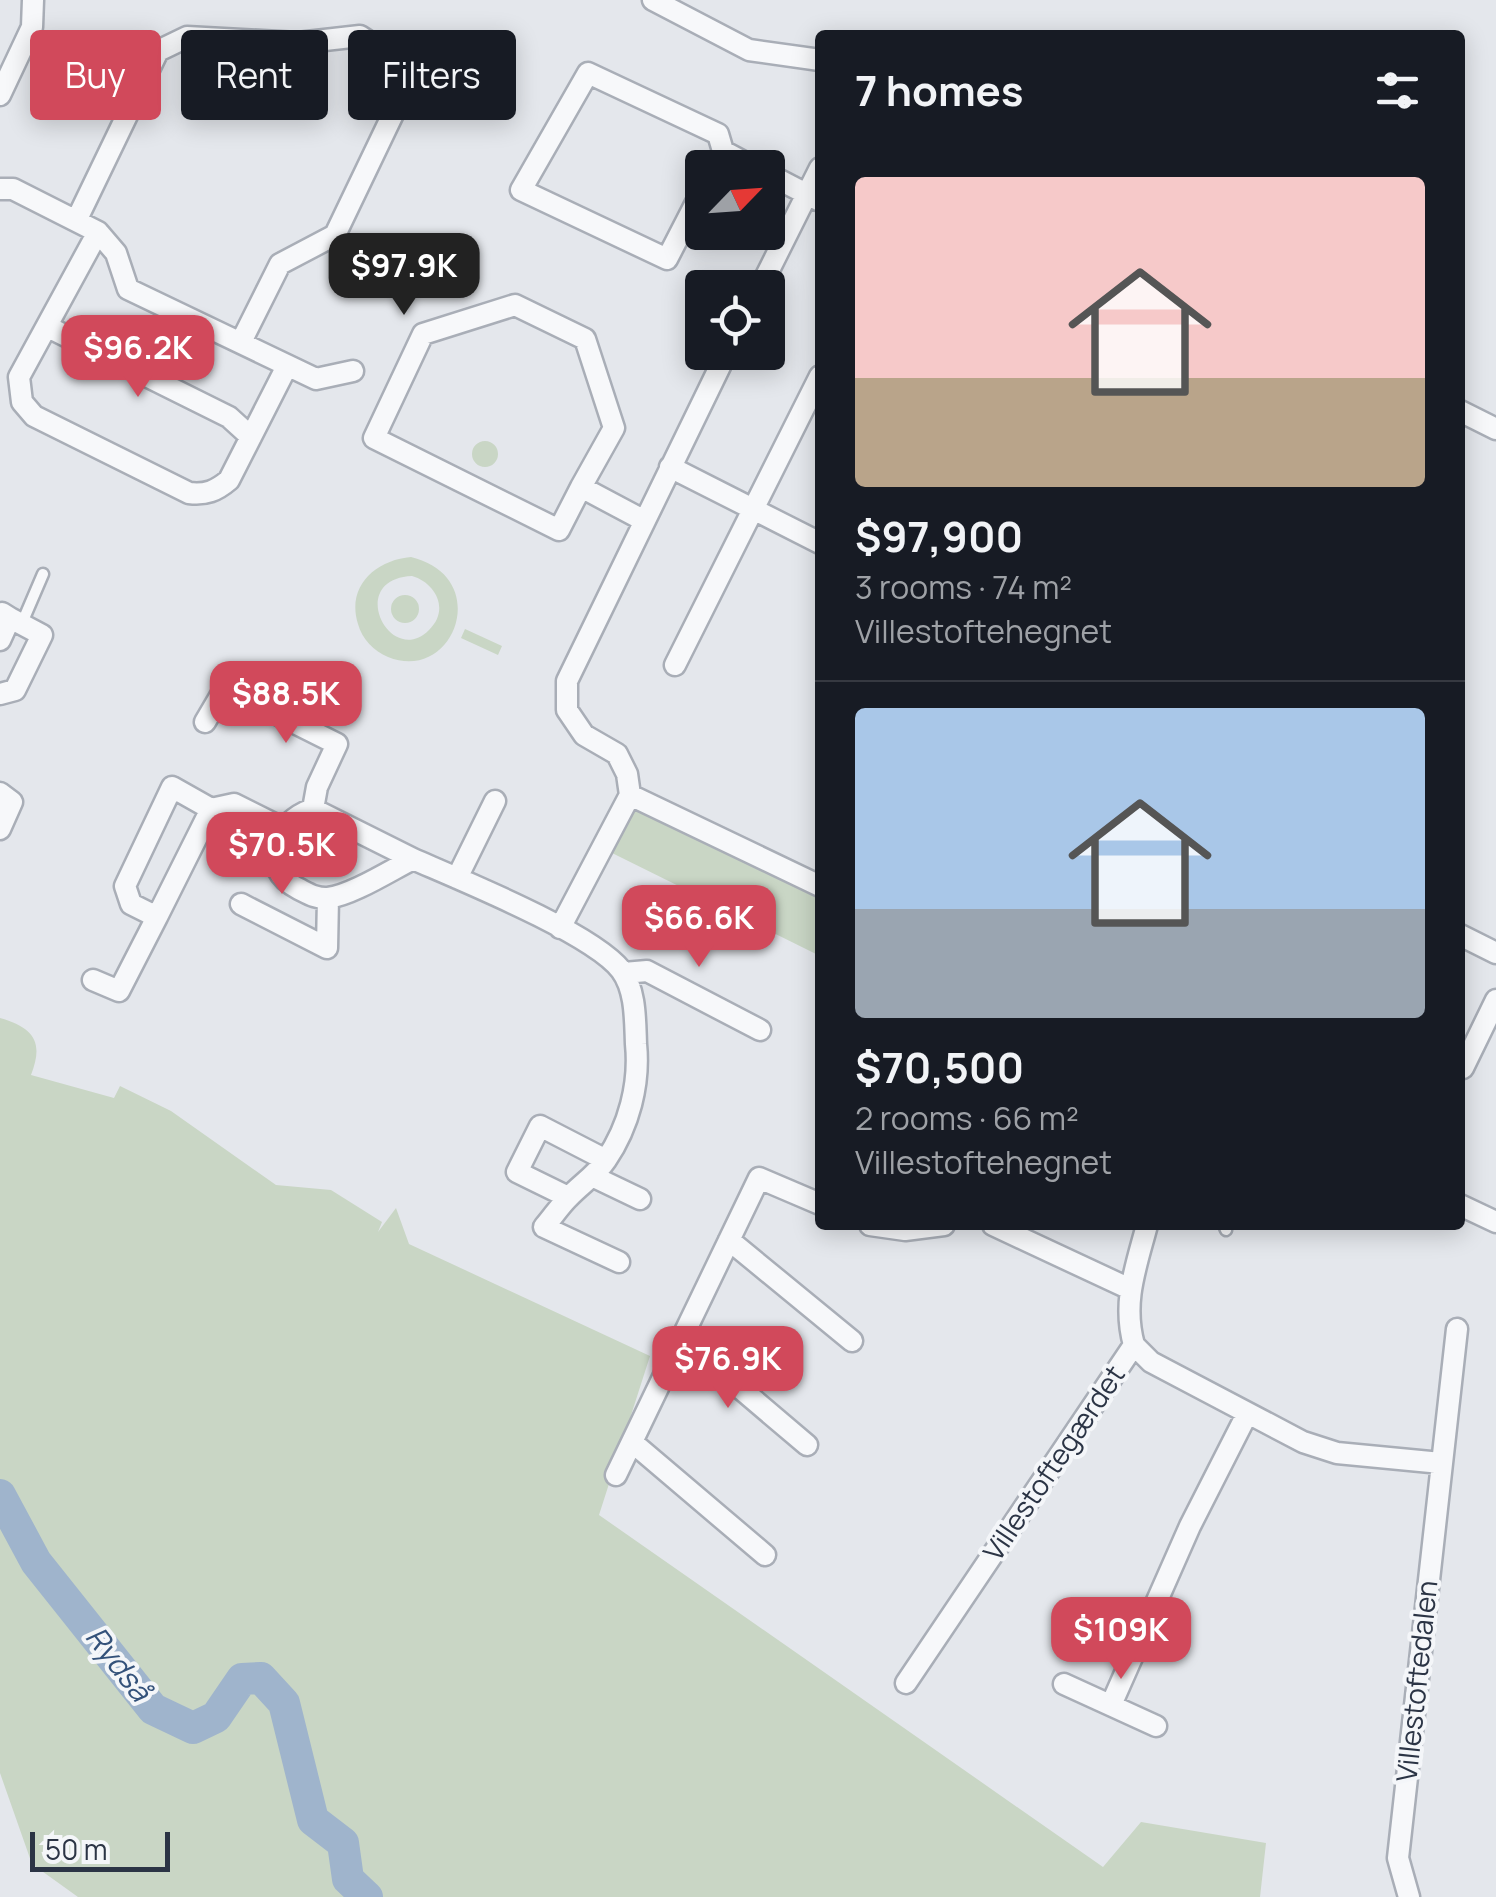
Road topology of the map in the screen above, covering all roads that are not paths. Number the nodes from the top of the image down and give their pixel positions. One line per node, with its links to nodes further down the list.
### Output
1 (33, 0): 4 (street)
2 (653, 0): 3 (street)
3 (815, 59)
4 (0, 95)
5 (719, 150): 10 (street)
6 (785, 183): 8 (street)
7 (0, 189): 9 (street)
8 (813, 197): 12 (street)
9 (77, 219): 11 (street); 14 (street)
10 (685, 224)
11 (98, 232): 13 (street); 14 (street)
12 (770, 270)
13 (48, 327): 21 (street); 21 (street)
14 (241, 342): 15 (street)
15 (287, 366): 16 (street); 21 (street)
16 (353, 370)
17 (718, 370): 22 (street)
18 (815, 386): 24 (street)
19 (1465, 414): 20 (street)
20 (1496, 429)
21 (251, 438)
22 (670, 467): 24 (street); 25 (street)
23 (581, 488): 23 (street); 25 (street)
24 (752, 510): 26 (street); 30 (street)
25 (644, 520): 34 (street)
26 (815, 541)
27 (43, 574): 28 (lane)
28 (11, 618): 29 (street); 31 (street)
29 (0, 640)
30 (674, 666)
31 (0, 694)
32 (205, 722): 37 (street)
33 (0, 794): 39 (street)
34 (630, 795): 42 (street); 46 (street)
35 (495, 801): 41 (street)
36 (211, 808): 38 (street); 45 (street); 45 (street)
37 (312, 809): 38 (street); 40 (street)
38 (284, 828): 43 (street)
39 (0, 829)
40 (413, 858): 41 (street); 43 (street)
41 (457, 878): 46 (street)
42 (815, 884)
43 (328, 898): 44 (street)
44 (241, 904)
45 (157, 917): 50 (street)
46 (560, 928): 49 (street)
47 (1465, 938): 48 (street)
48 (1496, 954)
49 (624, 973): 52 (street); 54 (street)
50 (94, 980)
51 (1496, 1000): 53 (street)
52 (760, 1030)
53 (1465, 1064)
54 (599, 1168): 55 (street); 55 (street); 56 (street)
55 (568, 1197): 63 (street)
56 (640, 1199)
57 (815, 1202): 62 (street)
58 (1465, 1207): 59 (street)
59 (1496, 1222)
60 (1004, 1230): 64 (street)
61 (1146, 1230): 64 (street, Villestoftegærdet)
62 (729, 1240): 66 (street); 67 (street)
63 (619, 1262)
64 (1130, 1290): 68 (street, Villestoftegærdet)
65 (1457, 1328): 72 (street, Villestoftedalen)
66 (681, 1338): 70 (street); 71 (street)
67 (852, 1340)
68 (1134, 1345): 69 (street); 75 (street, Villestoftegærdet)
69 (1246, 1414): 72 (street); 77 (street)
70 (632, 1442): 73 (street); 74 (street)
71 (807, 1445)
72 (1441, 1463): 79 (street, Villestoftedalen)
73 (616, 1475)
74 (765, 1555)
75 (906, 1683)
76 (1064, 1684): 77 (street)
77 (1111, 1705): 78 (street)
78 (1156, 1726)
79 (1409, 1897)

